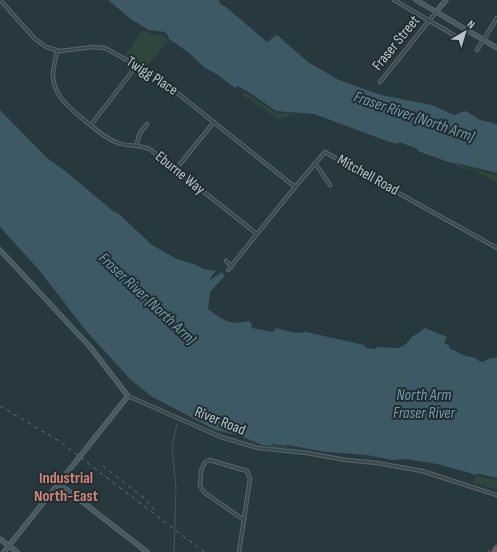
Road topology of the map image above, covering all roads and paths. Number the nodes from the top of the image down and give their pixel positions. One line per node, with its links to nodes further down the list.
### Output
1 (0, 0): 11 (street, Twigg Place)
2 (394, 0): 7 (street)
3 (416, 0): 5 (street)
4 (446, 0): 5 (street, Fraser Street)
5 (436, 12): 7 (street, Fraser Street); 9 (street)
6 (497, 18): 9 (street)
7 (429, 20): 8 (street); 14 (street, Fraser Street)
8 (459, 38)
9 (483, 40): 10 (street); 12 (street)
10 (497, 48)
11 (57, 50): 13 (street, Twigg Place); 17 (street, Eburne Way)
12 (477, 50)
13 (137, 65): 15 (street, Twigg Place); 17 (street)
14 (380, 82)
15 (214, 122): 20 (street); 22 (street, Twigg Place)
16 (147, 124): 18 (street)
17 (90, 125): 18 (street, Eburne Way)
18 (136, 146): 20 (street, Eburne Way)
19 (315, 163): 21 (street); 22 (street, Mitchell Road); 24 (street, Mitchell Road)
20 (176, 169): 23 (street, Eburne Way)
21 (330, 185)
22 (295, 187): 23 (street, Mitchell Road)
23 (257, 234): 27 (street, Mitchell Road)
24 (497, 248)
25 (0, 250): 29 (street, River Road)
26 (226, 261): 27 (street)
27 (232, 266): 28 (street, Mitchell Road)
28 (228, 270)
29 (128, 396): 30 (street); 31 (street, River Road)
30 (58, 483): 34 (street); 38 (street)
31 (497, 495)
32 (244, 520): 32 (street); 39 (street)
33 (0, 539): 34 (street)
34 (9, 546): 36 (street); 37 (street)
35 (497, 548): 40 (highway)
36 (4, 552)
37 (16, 552)
38 (147, 552)
39 (239, 552)
40 (494, 552)

